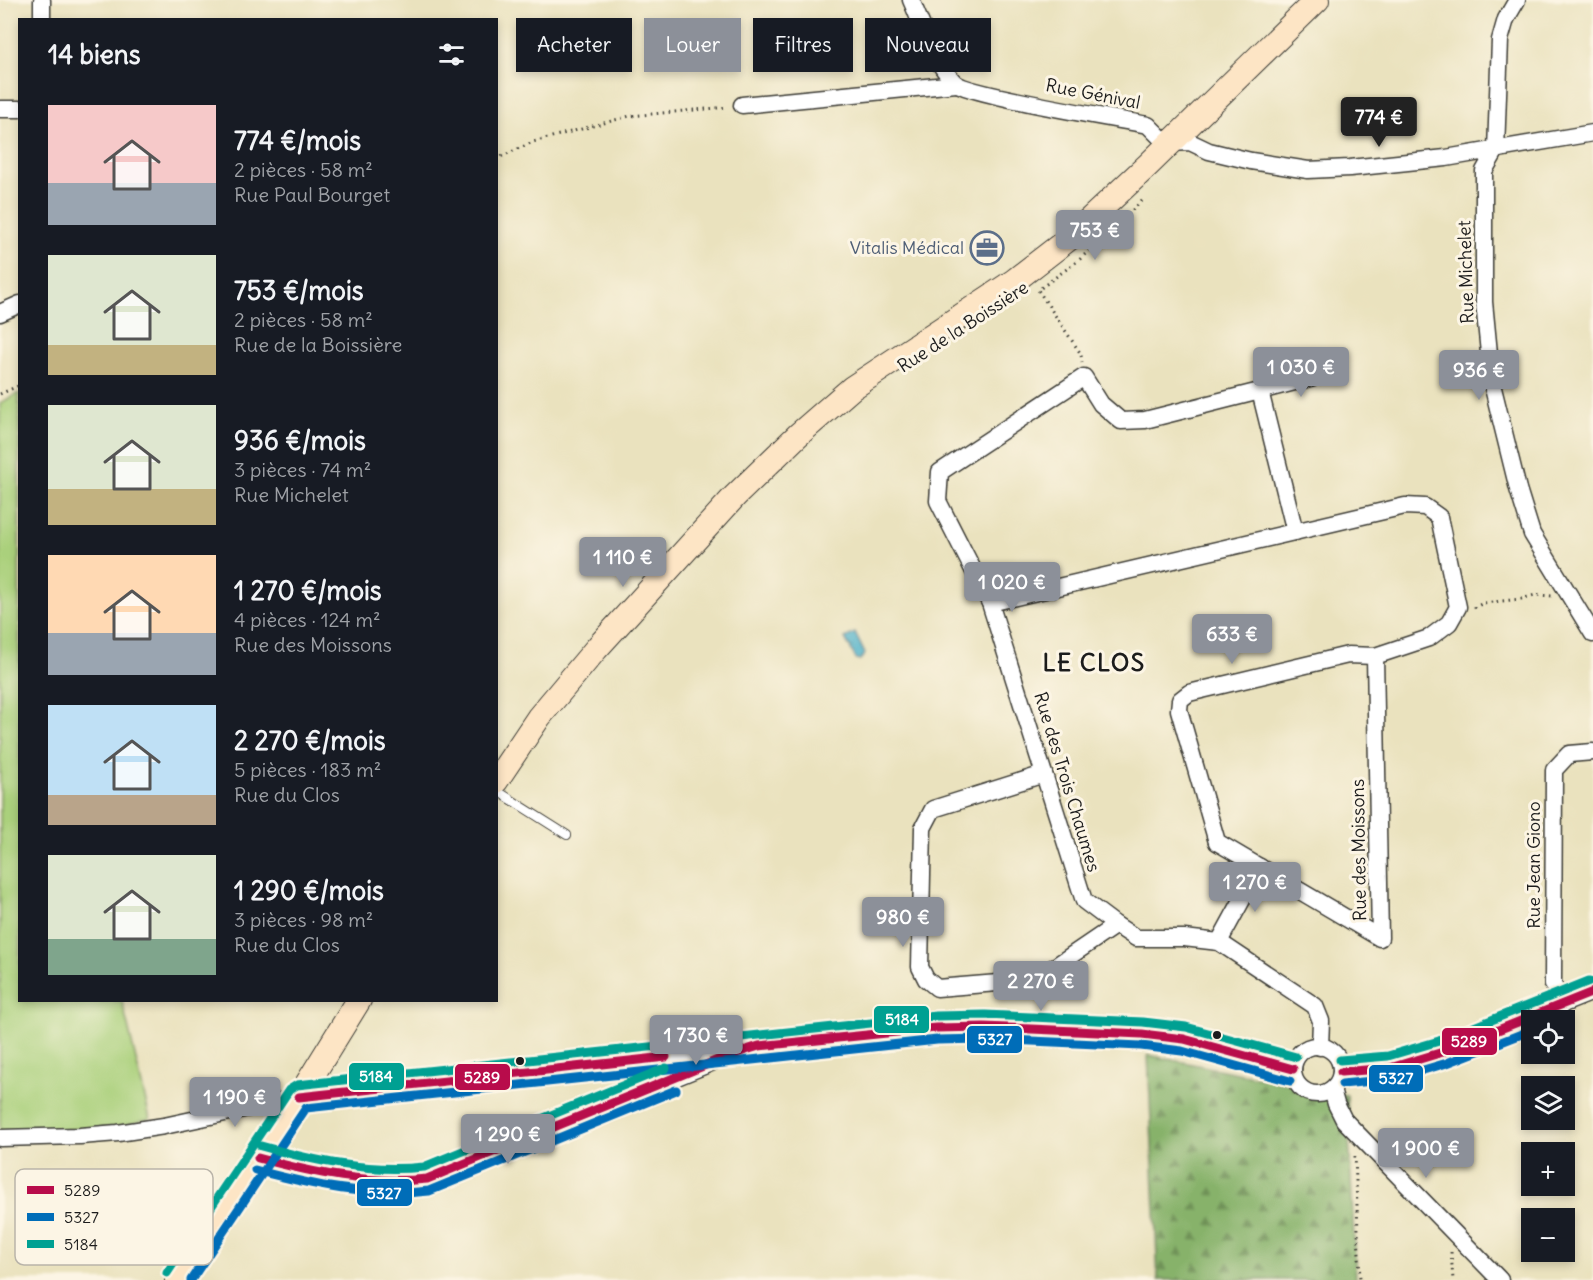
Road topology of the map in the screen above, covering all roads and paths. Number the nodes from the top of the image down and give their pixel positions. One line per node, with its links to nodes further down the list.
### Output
1 (42, 0): 5 (street)
2 (911, 0): 6 (street)
3 (1318, 0): 11 (main road, Rue de la Boissière)
4 (1517, 0): 12 (street, Rue Michelet)
5 (42, 18)
6 (956, 84): 7 (street); 11 (street, Rue Génival)
7 (742, 105): 13 (path)
8 (0, 109): 9 (street)
9 (18, 109)
10 (1593, 133): 12 (street, Rue Génival)
11 (1180, 143): 12 (street, Rue Génival); 14 (main road, Rue de la Boissière); 22 (main road, Rue de la Boissière)
12 (1496, 150): 24 (street, Rue Michelet)
13 (498, 158)
14 (1156, 174): 18 (path); 22 (main road, Rue de la Boissière)
15 (18, 305): 16 (street)
16 (0, 313)
17 (1333, 372): 20 (street)
18 (1084, 377): 20 (street); 25 (street, Rue des Trois Chaumes)
19 (18, 386): 21 (path)
20 (1260, 391): 23 (street)
21 (0, 394)
22 (798, 435): 31 (main road, Rue de la Boissière)
23 (1295, 531): 25 (street); 26 (street)
24 (1566, 590): 26 (path); 27 (street, Rue Michelet)
25 (990, 603): 30 (street, Rue des Trois Chaumes)
26 (1458, 607): 28 (street, Rue des Moissons)
27 (1593, 634)
28 (1375, 656): 34 (street, Rue des Moissons); 34 (street, Rue des Moissons)
29 (1593, 752): 39 (street, Rue Jean Giono)
30 (1044, 774): 35 (street, Rue des Trois Chaumes); 35 (street)
31 (498, 778)
32 (498, 791): 33 (lane)
33 (567, 835)
34 (1260, 867): 36 (street)
35 (1116, 925): 36 (street, Rue des Trois Chaumes)
36 (1219, 942): 40 (street, Rue des Trois Chaumes)
37 (1593, 992): 39 (street)
38 (358, 1002): 47 (main road)
39 (1562, 1005): 44 (street)
40 (1320, 1047): 43 (street); 44 (street)
41 (745, 1049): 42 (street); 43 (street); 45 (street)
42 (673, 1057): 45 (street); 47 (street)
43 (1293, 1069): 46 (street)
44 (1341, 1072): 46 (street)
45 (676, 1077): 50 (street)
46 (1332, 1090): 48 (street)
47 (299, 1097): 49 (street); 50 (main road)
48 (1354, 1130): 54 (path); 55 (street)
49 (0, 1138)
50 (258, 1158): 51 (main road)
51 (213, 1226)
52 (187, 1265): 53 (main road)
53 (177, 1280)
54 (1360, 1280)
55 (1500, 1280)

